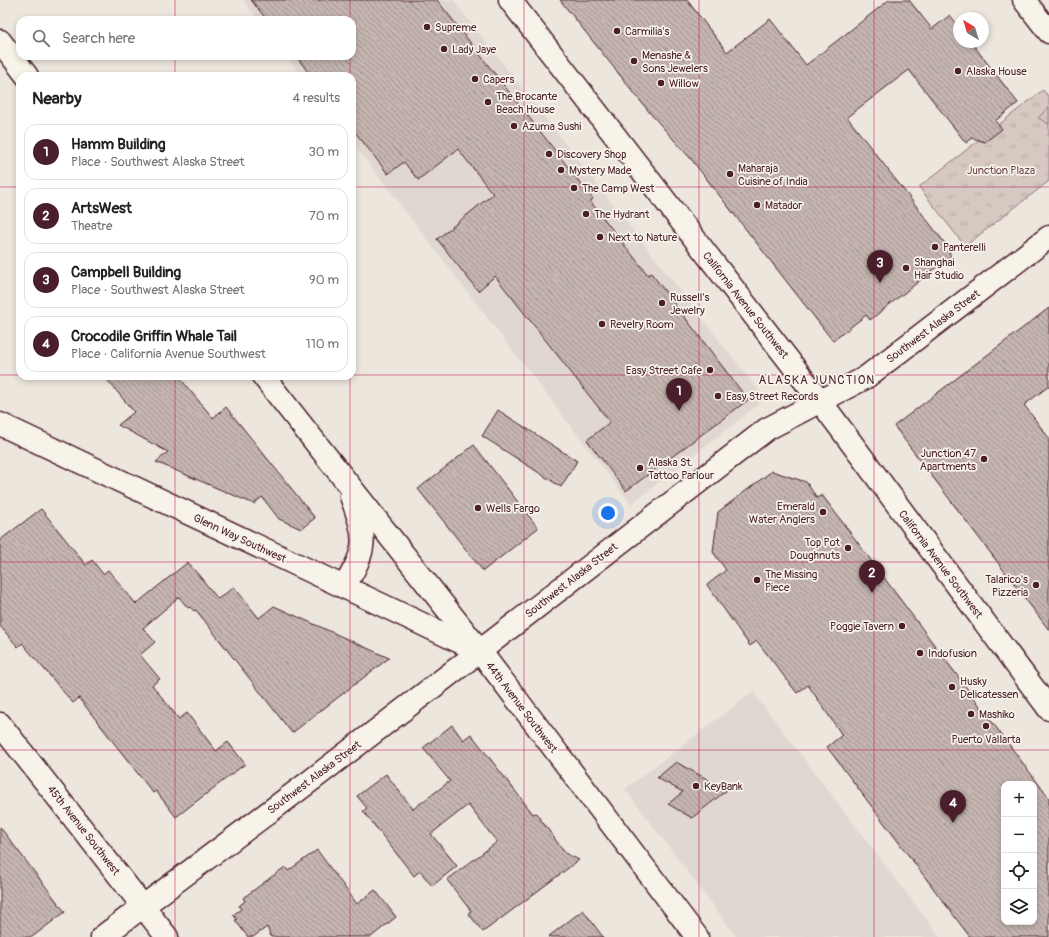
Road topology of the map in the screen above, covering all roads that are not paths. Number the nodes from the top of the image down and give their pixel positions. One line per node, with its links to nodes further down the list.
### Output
1 (510, 0): 8 (street, California Avenue Southwest)
2 (1024, 0): 3 (street)
3 (1049, 32)
4 (0, 41): 5 (street)
5 (25, 72)
6 (1049, 237): 8 (street, Southwest Alaska Street)
7 (267, 380): 10 (street, 44th Avenue Southwest)
8 (821, 402): 12 (street, Southwest Alaska Street); 13 (street, California Avenue Southwest)
9 (0, 424): 11 (street, Glenn Way Southwest)
10 (344, 478): 11 (street, 44th Avenue Southwest); 12 (street, 44th Avenue Southwest)
11 (344, 587): 12 (street, Glenn Way Southwest)
12 (480, 651): 15 (street, Southwest Alaska Street); 18 (street, 44th Avenue Southwest)
13 (1049, 709)
14 (0, 724): 15 (street, 45th Avenue Southwest)
15 (144, 905): 16 (street, Southwest Alaska Street); 17 (street, 45th Avenue Southwest)
16 (102, 937)
17 (168, 937)
18 (698, 937)

